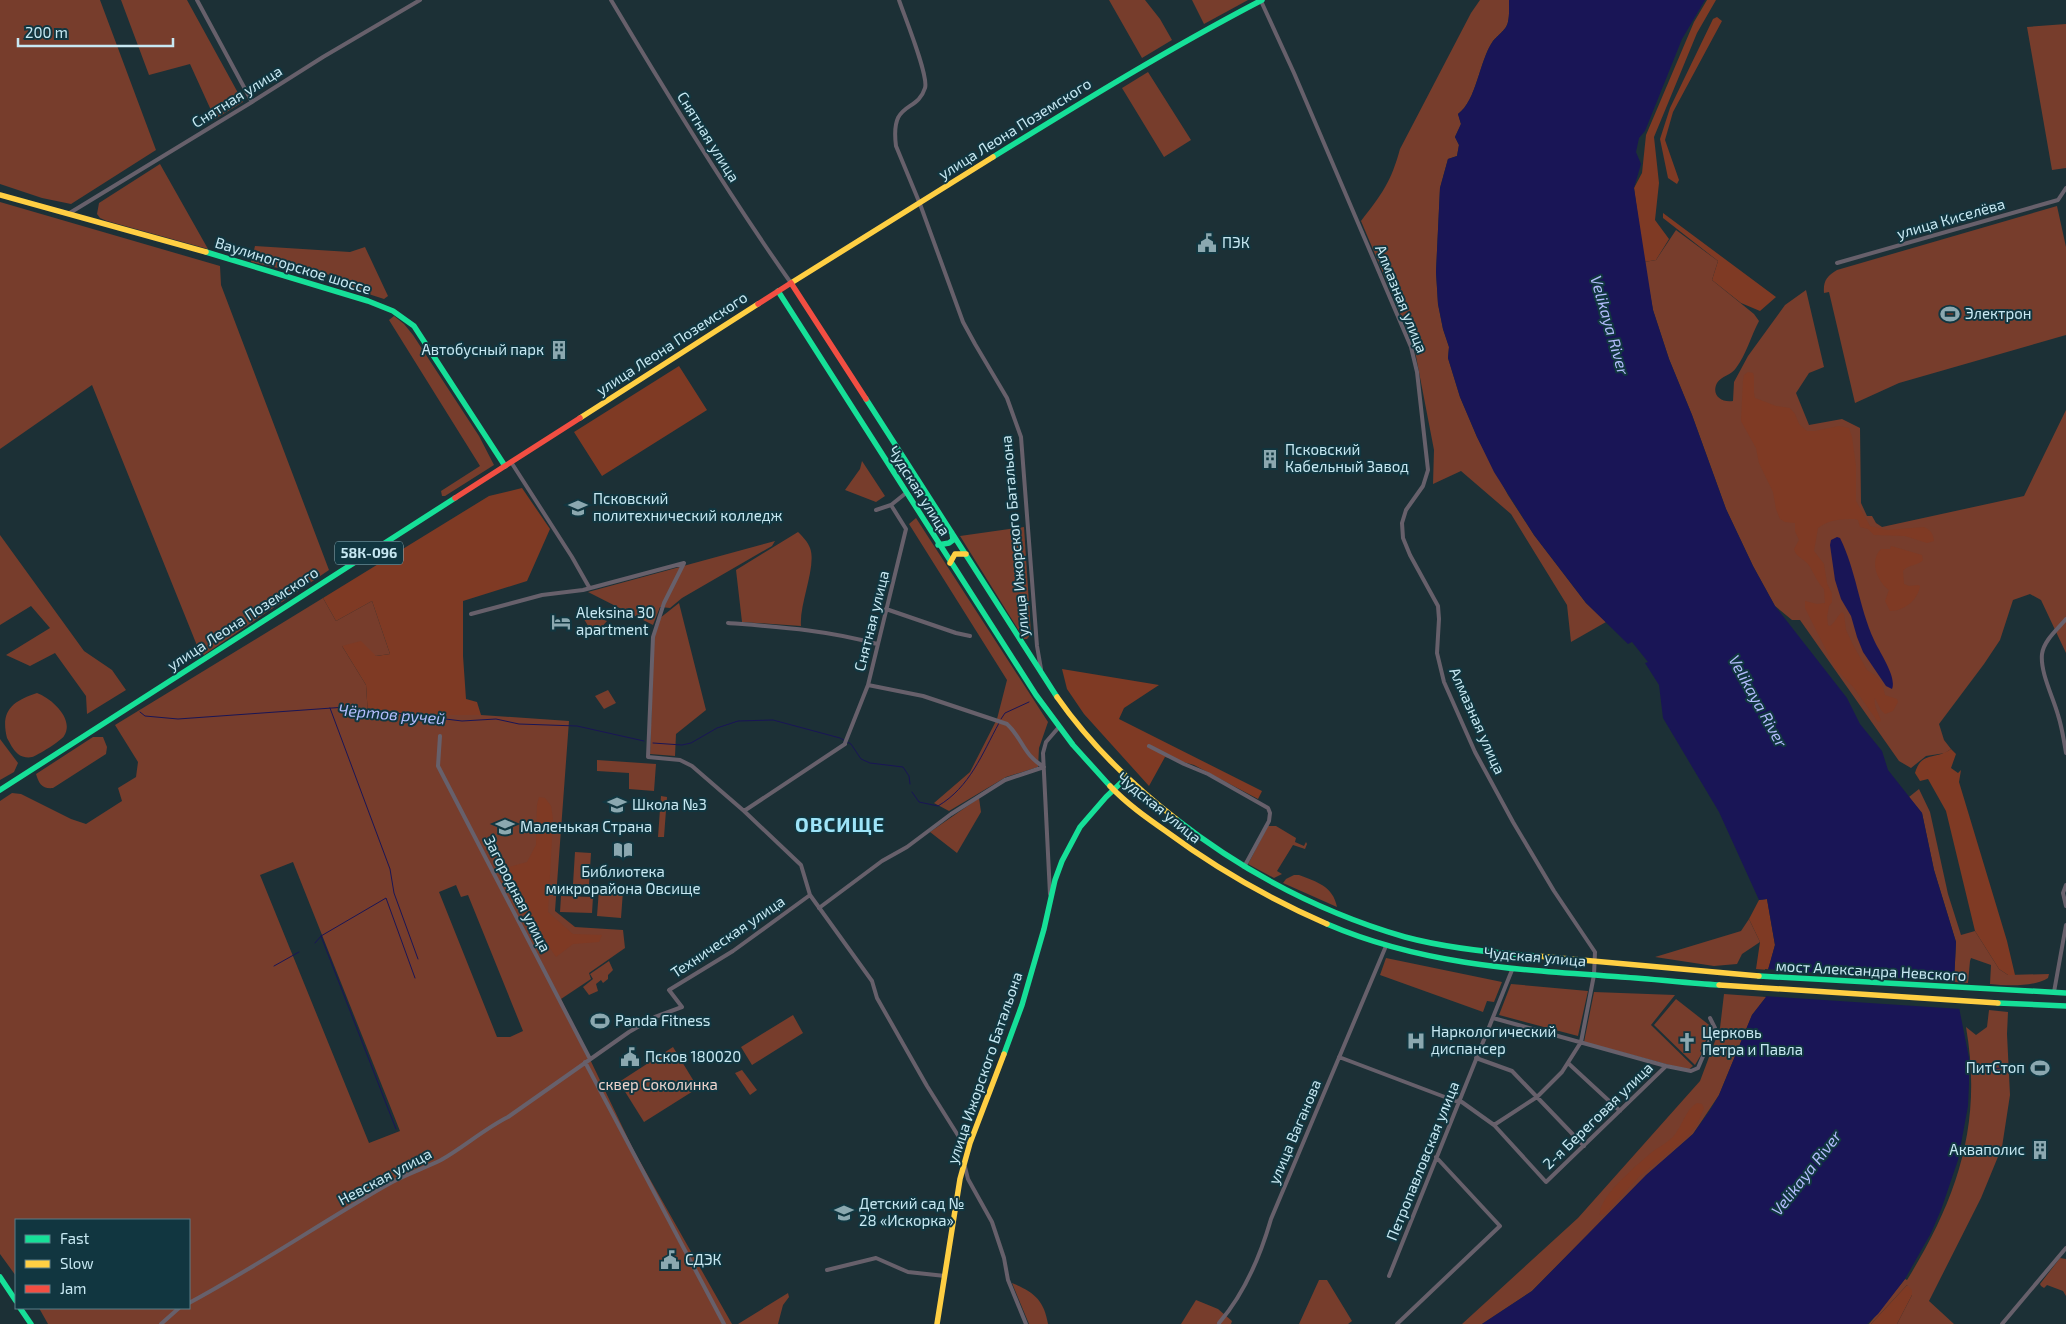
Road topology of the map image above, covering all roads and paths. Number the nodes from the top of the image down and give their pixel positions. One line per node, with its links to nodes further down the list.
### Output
1 (197, 0): 6 (street)
2 (420, 0): 6 (street, Снятная улица)
3 (611, 0): 12 (street, Снятная улица)
4 (899, 0): 9 (street, улица Ижорского Батальона)
5 (1261, 1): 9 (main road, улица Леона Поземского); 51 (street, Алмазная улица)
6 (252, 102): 10 (street, Снятная улица)
7 (2066, 188): 11 (street, улица Киселёва)
8 (0, 195): 10 (main road, Ваулиногорское шоссе)
9 (920, 204): 12 (main road, улица Леона Поземского); 29 (street, улица Ижорского Батальона)
10 (67, 215): 14 (main road, Ваулиногорское шоссе)
11 (1837, 263)
12 (791, 283): 13 (main road, улица Леона Поземского / 58К-096); 18 (main road, Чудская улица)
13 (778, 291): 14 (main road, улица Леона Поземского / 58К-096); 15 (main road, Чудская улица)
14 (508, 464): 22 (street); 37 (main road, улица Леона Поземского / 58К-096)
15 (906, 492): 16 (street); 19 (main road, Чудская улица)
16 (891, 505): 17 (street); 23 (street, Снятная улица)
17 (876, 510)
18 (952, 532): 19 (main road); 20 (main road, Чудская улица)
19 (938, 545): 21 (main road, Чудская улица)
20 (966, 554): 21 (main road); 29 (main road, Чудская улица)
21 (950, 563): 31 (main road, Чудская улица)
22 (589, 588): 24 (street); 39 (street)
23 (886, 609): 27 (street); 28 (street, Снятная улица)
24 (471, 614)
25 (2066, 619): 34 (street)
26 (728, 623): 28 (street)
27 (970, 636)
28 (877, 644): 30 (street, Снятная улица)
29 (1042, 676): 36 (main road, Чудская улица)
30 (868, 685): 35 (street); 39 (street, Снятная улица)
31 (1059, 727): 35 (street, улица Ижорского Батальона); 38 (main road, Чудская улица)
32 (440, 736): 65 (street, Загородная улица)
33 (1149, 746): 40 (street)
34 (2066, 753)
35 (1044, 767): 43 (street, улица Ижорского Батальона); 45 (street)
36 (1126, 778): 38 (main road, улица Ижорского Батальона); 40 (main road, Чудская улица)
37 (0, 790)
38 (1113, 790): 43 (main road, улица Ижорского Батальона); 48 (main road, Чудская улица)
39 (744, 811): 42 (street)
40 (1244, 867): 47 (main road, Чудская улица)
41 (2066, 885): 44 (street)
42 (810, 895): 45 (street); 65 (street, Техническая улица)
43 (1050, 899): 73 (main road, улица Ижорского Батальона)
44 (2066, 906)
45 (819, 908): 73 (street)
46 (2066, 926): 57 (street)
47 (1429, 941): 49 (main road, Чудская улица); 50 (main road)
48 (1386, 946): 50 (main road, Чудская улица); 63 (street, улица Ваганова)
49 (1463, 948): 51 (main road, Чудская улица); 52 (main road)
50 (1426, 956): 52 (main road, Чудская улица)
51 (1595, 961): 54 (street); 55 (main road, Чудская улица)
52 (1460, 963): 53 (main road, Чудская улица)
53 (1512, 970): 54 (main road, Чудская улица); 60 (street, Петропавловская улица)
54 (1594, 975): 56 (main road, Чудская улица); 62 (street)
55 (1733, 975): 57 (main road, мост Александра Невского)
56 (1732, 987): 59 (main road, мост Александра Невского)
57 (2054, 993): 58 (main road, мост Александра Невского)
58 (2066, 993)
59 (2066, 1006)
60 (1493, 1018): 62 (street); 64 (street, Петропавловская улица)
61 (1710, 1018): 68 (street)
62 (1581, 1042): 67 (street); 68 (street)
63 (1339, 1057): 70 (street); 86 (street, улица Ваганова)
64 (1476, 1058): 69 (street); 70 (street, Петропавловская улица)
65 (590, 1059): 66 (street, Техническая улица)
66 (585, 1062): 83 (street, Невская улица); 89 (street)
67 (1568, 1063): 69 (street); 71 (street)
68 (1666, 1066): 71 (street, 2-я Береговая улица)
69 (1537, 1097): 72 (street); 74 (street)
70 (1459, 1101): 72 (street); 75 (street, Петропавловская улица)
71 (1620, 1111): 74 (street, 2-я Береговая улица)
72 (1494, 1125): 74 (street, 2-я Береговая улица)
73 (970, 1143): 76 (main road, улица Ижорского Батальона)
74 (1584, 1146)
75 (1436, 1157): 80 (street, Петропавловская улица); 92 (street)
76 (964, 1165): 79 (main road, улица Ижорского Батальона); 91 (street)
77 (2066, 1248): 93 (street)
78 (827, 1270): 79 (street)
79 (945, 1276): 90 (main road, улица Ижорского Батальона)
80 (1389, 1276)
81 (0, 1277): 82 (main road)
82 (15, 1300)
83 (190, 1302)
84 (21, 1309): 87 (main road)
85 (178, 1309): 88 (street)
86 (1219, 1323)
87 (31, 1324)
88 (161, 1324)
89 (724, 1324)
90 (938, 1324)
91 (1026, 1324)
92 (1398, 1324)
93 (2002, 1324)

